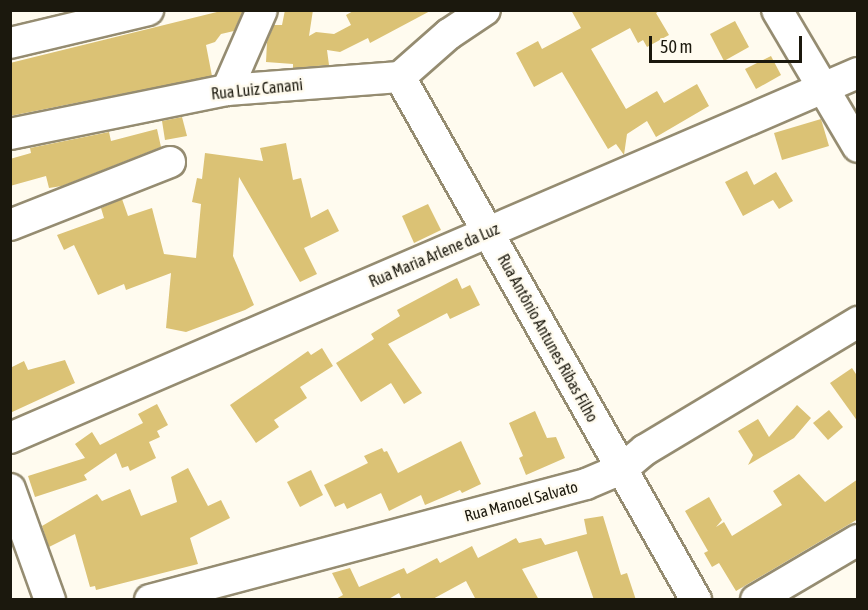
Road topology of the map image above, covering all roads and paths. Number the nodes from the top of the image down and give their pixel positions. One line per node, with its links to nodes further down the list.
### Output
1 (148, 10): 5 (street)
2 (262, 10): 9 (street)
3 (485, 10): 7 (street)
4 (777, 10): 8 (street)
5 (10, 43)
6 (858, 73): 8 (street, Rua Maria Arlene da Luz)
7 (400, 77): 9 (street, Rua Luiz Canani); 14 (street, Rua Antônio Antunes Ribas Filho)
8 (823, 88): 11 (street); 14 (street, Rua Maria Arlene da Luz)
9 (227, 90): 10 (street, Rua Luiz Canani)
10 (10, 134)
11 (858, 147)
12 (170, 162): 13 (street)
13 (10, 225)
14 (487, 231): 16 (street, Rua Maria Arlene da Luz); 17 (street, Rua Antônio Antunes Ribas Filho)
15 (858, 322): 17 (street, Rua Manoel Salvato)
16 (10, 438)
17 (621, 469): 21 (street, Rua Manoel Salvato); 22 (street, Rua Antônio Antunes Ribas Filho)
18 (10, 489): 20 (street)
19 (858, 540): 23 (street)
20 (50, 600)
21 (150, 600)
22 (696, 600)
23 (756, 600)

